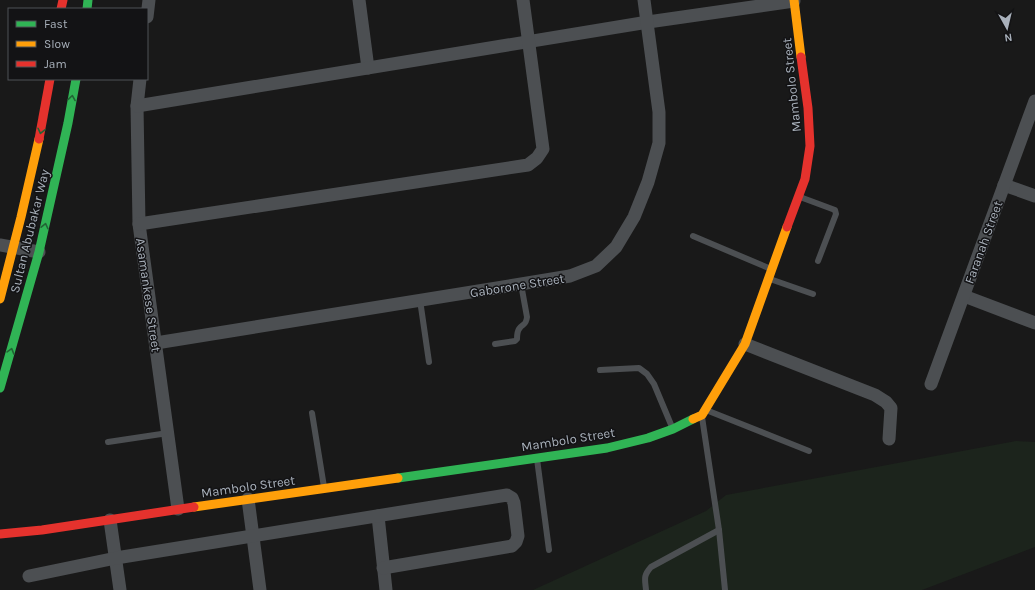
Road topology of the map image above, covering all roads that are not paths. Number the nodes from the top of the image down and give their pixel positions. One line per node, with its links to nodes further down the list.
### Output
1 (359, 0): 7 (street)
2 (523, 0): 6 (street)
3 (644, 0): 5 (street, Gaborone Street)
4 (794, 1): 5 (street); 14 (street, Mambolo Street)
5 (648, 22): 6 (street); 23 (street, Gaborone Street)
6 (529, 42): 7 (street); 16 (street)
7 (368, 68): 12 (street)
8 (50, 80): 19 (street, Sultan Abubakar Way, one-way to 19)
9 (76, 80): 20 (street, Sultan Abubakar Way, one-way to 9)
10 (140, 80): 12 (street, Asamankese Street)
11 (1035, 101): 13 (street, Faranah Street)
12 (137, 106): 16 (street, Asamankese Street)
13 (1004, 185): 15 (street); 25 (street, Faranah Street)
14 (798, 196): 21 (lane); 22 (street, Mambolo Street)
15 (1035, 196)
16 (139, 224): 29 (street, Asamankese Street)
17 (693, 236): 22 (lane)
18 (0, 245): 19 (street)
19 (14, 248): 20 (street); 26 (street, Sultan Abubakar Way)
20 (39, 252): 35 (street, Sultan Abubakar Way, one-way to 20)
21 (818, 261)
22 (770, 274): 24 (lane); 31 (street, Mambolo Street)
23 (521, 284): 27 (street, Gaborone Street); 30 (lane)
24 (814, 294)
25 (964, 296): 28 (street); 34 (street, Faranah Street)
26 (0, 299)
27 (420, 300): 29 (street, Gaborone Street); 32 (lane)
28 (1035, 323)
29 (156, 343): 39 (street, Asamankese Street)
30 (495, 344)
31 (745, 344): 36 (street, Mambolo Street); 40 (street)
32 (429, 362)
33 (600, 370): 38 (lane)
34 (931, 384)
35 (0, 388)
36 (703, 412): 38 (street, Mambolo Street); 42 (lane); 49 (lane)
37 (312, 413): 44 (lane)
38 (673, 429): 43 (street, Mambolo Street)
39 (168, 433): 41 (lane); 46 (street, Asamankese Street)
40 (889, 439)
41 (108, 442)
42 (809, 451)
43 (536, 458): 44 (street, Mambolo Street); 52 (lane)
44 (324, 488): 45 (street, Mambolo Street)
45 (248, 499): 46 (street, Mambolo Street); 51 (street)
46 (178, 509): 48 (street, Mambolo Street)
47 (378, 516): 51 (street); 54 (street); 54 (street)
48 (110, 520): 50 (street, Mambolo Street); 53 (street)
49 (719, 530): 59 (lane); 60 (lane)
50 (0, 534)
51 (253, 536): 53 (street); 57 (street)
52 (549, 550)
53 (116, 558): 55 (street); 56 (street)
54 (383, 568): 58 (street)
55 (29, 576)
56 (120, 590)
57 (260, 590)
58 (386, 590)
59 (646, 590)
60 (725, 590)

